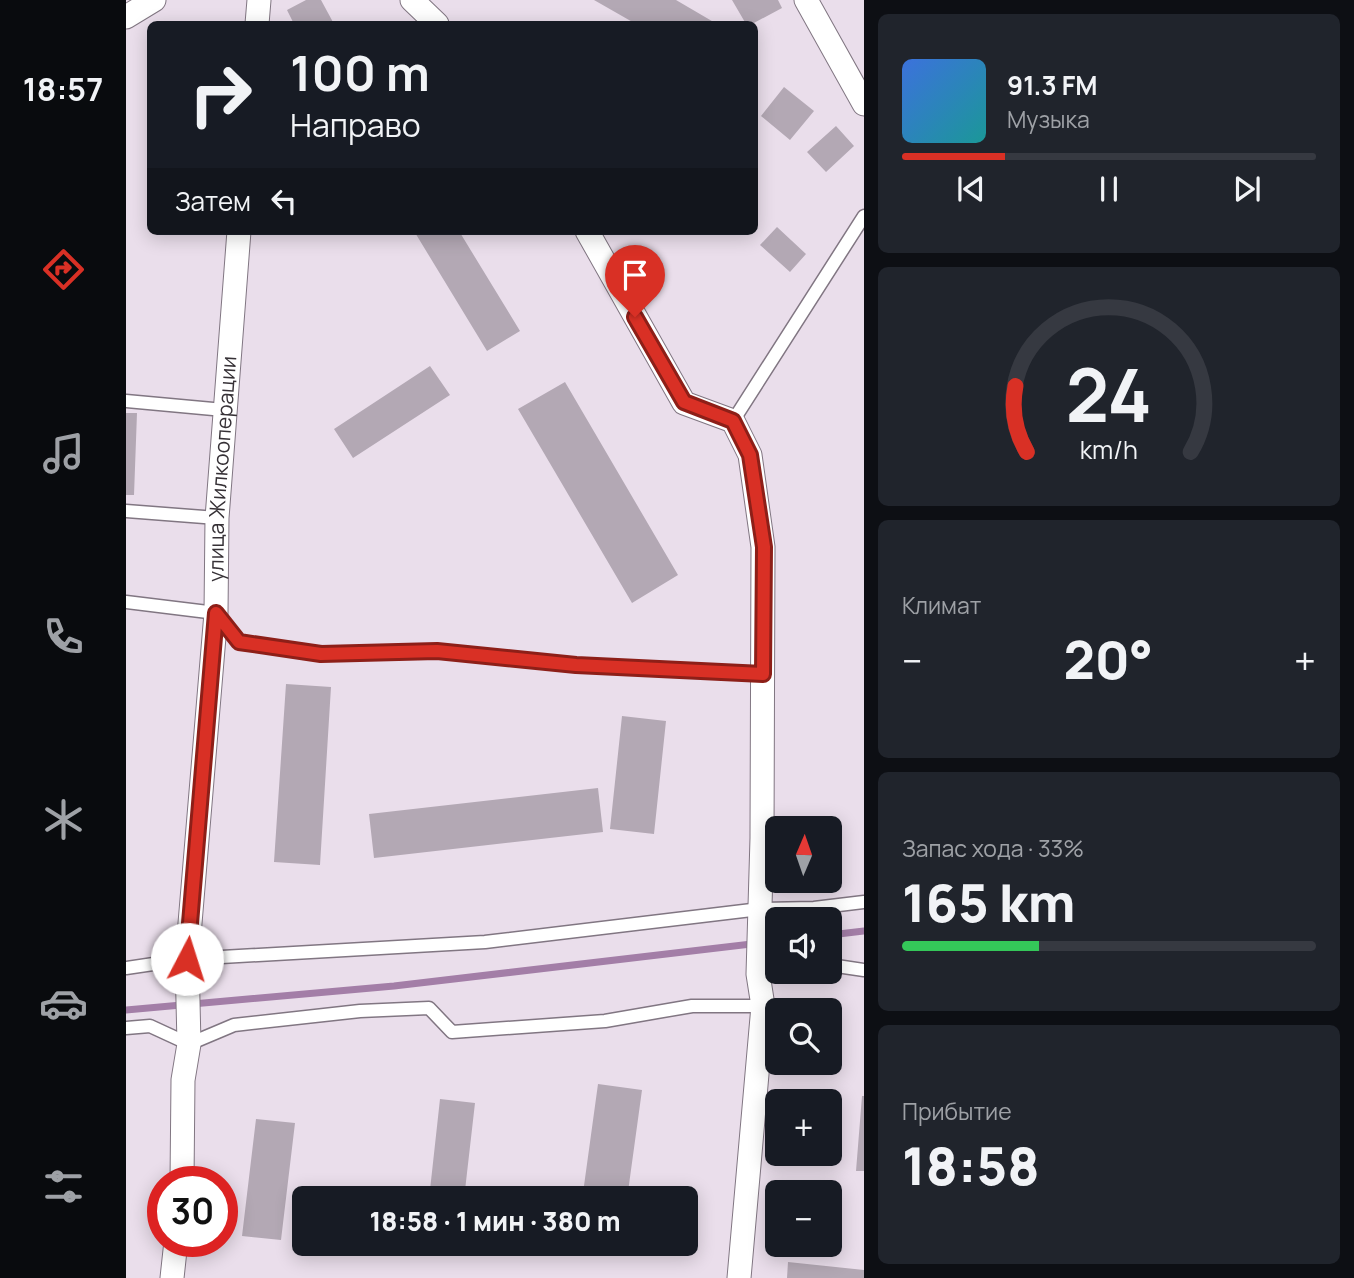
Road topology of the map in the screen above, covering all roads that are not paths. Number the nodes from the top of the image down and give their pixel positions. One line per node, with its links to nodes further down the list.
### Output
1 (154, 0): 5 (street)
2 (259, 0): 6 (street)
3 (412, 0): 7 (street)
4 (806, 0): 8 (street)
5 (126, 17)
6 (257, 21)
7 (434, 21)
8 (864, 104)
9 (864, 216): 14 (lane)
10 (239, 235): 13 (street, улица Жилкооперации)
11 (589, 235): 14 (street)
12 (126, 401): 13 (lane)
13 (224, 410): 16 (street, улица Жилкооперации)
14 (733, 421): 19 (street)
15 (126, 511): 16 (lane)
16 (217, 518): 18 (street, улица Жилкооперации)
17 (126, 602): 18 (lane)
18 (216, 613): 19 (lane); 23 (street, улица Жилкооперации)
19 (763, 674): 21 (street)
20 (864, 902): 21 (lane)
21 (760, 909): 22 (street); 23 (lane)
22 (765, 953)
23 (187, 959): 25 (lane); 30 (street, улица Жилкооперации)
24 (842, 967): 26 (lane)
25 (126, 968)
26 (864, 970)
27 (766, 984): 28 (street)
28 (763, 1006): 30 (lane); 34 (street)
29 (126, 1028): 30 (lane)
30 (189, 1044): 31 (street)
31 (182, 1166)
32 (174, 1257): 33 (street)
33 (172, 1278)
34 (739, 1278)

